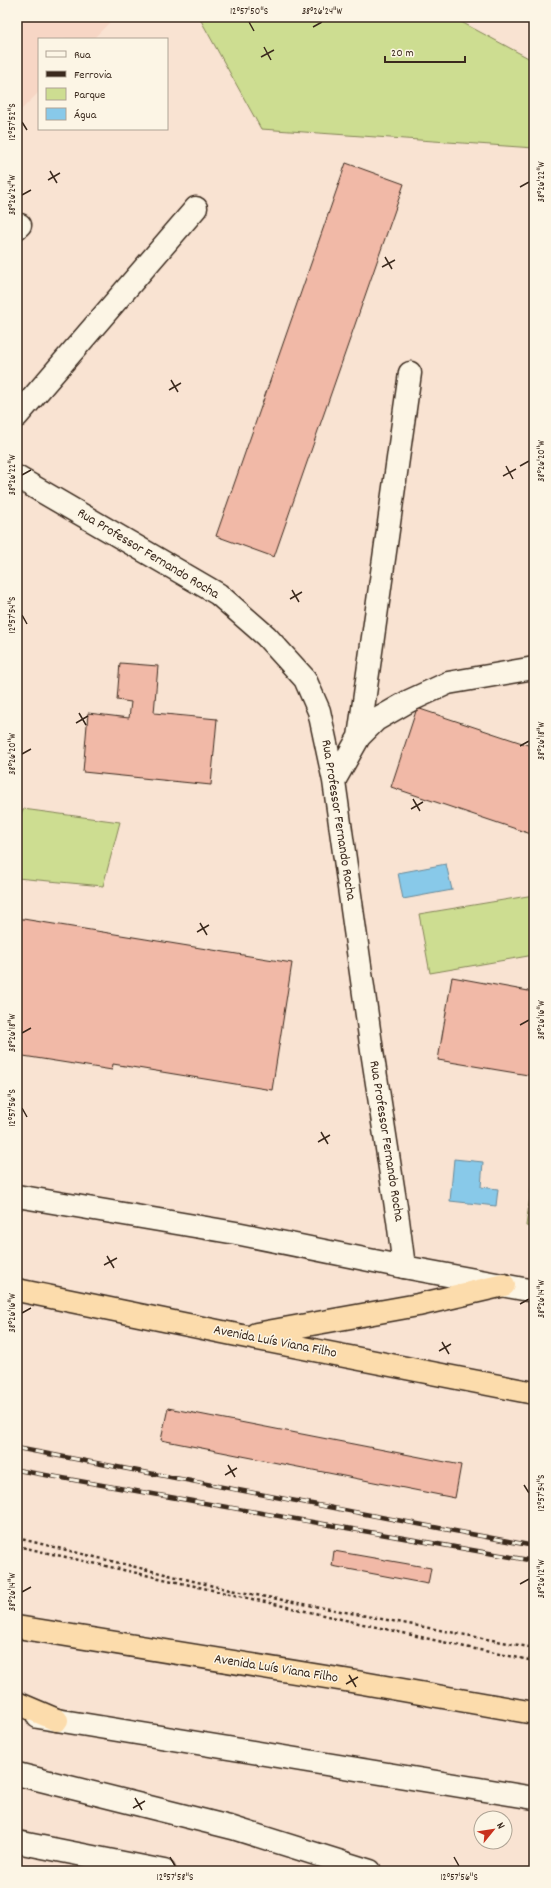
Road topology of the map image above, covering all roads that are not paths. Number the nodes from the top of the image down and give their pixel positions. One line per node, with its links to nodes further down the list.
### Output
1 (196, 208): 3 (street)
2 (410, 373): 6 (street)
3 (17, 416)
4 (17, 477): 7 (street, Rua Professor Fernando Rocha)
5 (534, 668): 6 (street)
6 (359, 737): 7 (street)
7 (334, 781): 9 (street, Rua Professor Fernando Rocha)
8 (17, 1196): 9 (street)
9 (404, 1267): 10 (street)
10 (504, 1286): 12 (street); 13 (highway)
11 (17, 1290): 13 (highway, Avenida Luís Viana Filho)
12 (534, 1291)
13 (242, 1336): 14 (highway, Avenida Luís Viana Filho)
14 (534, 1392)
15 (17, 1627): 17 (highway, Avenida Luís Viana Filho)
16 (17, 1703): 19 (highway)
17 (534, 1713)
18 (17, 1714): 19 (street)
19 (57, 1720): 21 (street)
20 (17, 1774): 24 (street)
21 (534, 1798)
22 (17, 1842): 23 (street)
23 (164, 1871)
24 (370, 1871)

